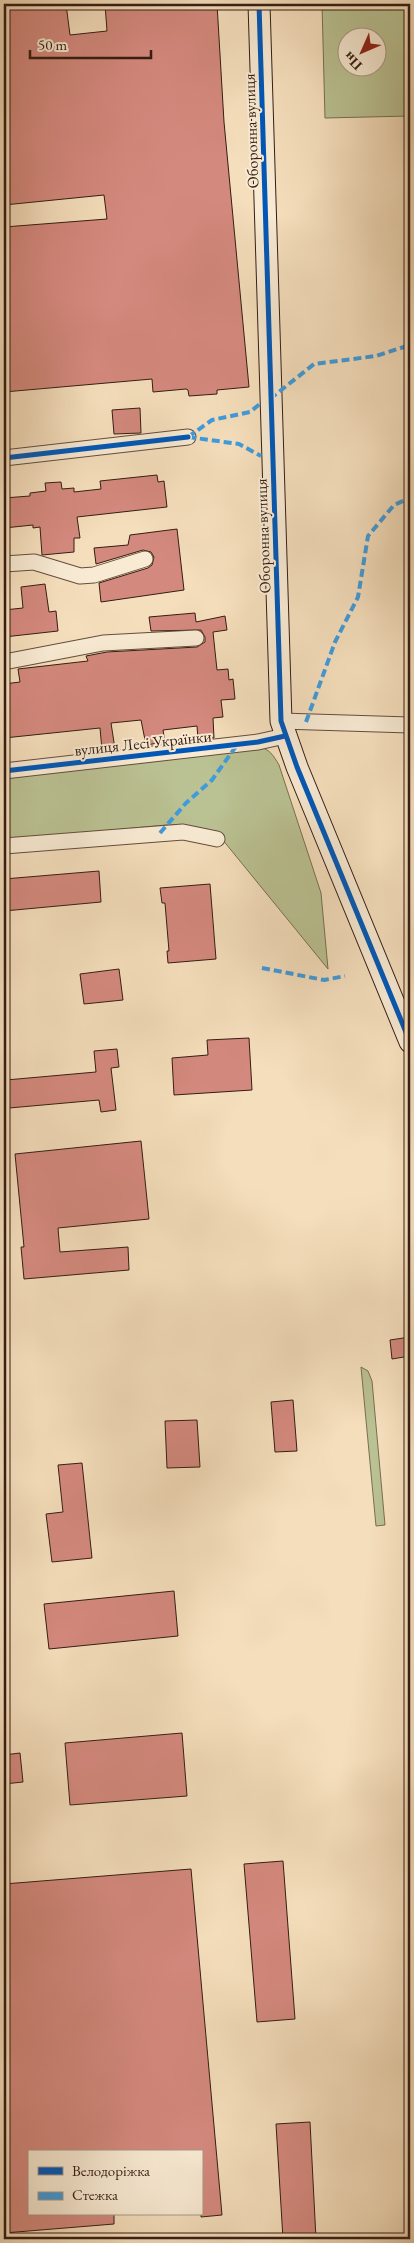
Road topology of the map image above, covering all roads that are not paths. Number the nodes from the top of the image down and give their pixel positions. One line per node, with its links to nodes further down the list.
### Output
1 (259, 4): 9 (street, Оборонна вулиця)
2 (188, 437): 3 (street)
3 (4, 458)
4 (145, 559): 5 (street)
5 (4, 564)
6 (196, 638): 7 (street)
7 (4, 662)
8 (410, 725): 9 (street, вулиця Лесі Українки)
9 (283, 729): 10 (street, вулиця Лесі Українки); 13 (street, Оборонна вулиця)
10 (4, 771)
11 (218, 839): 12 (street)
12 (4, 846)
13 (410, 1042)

